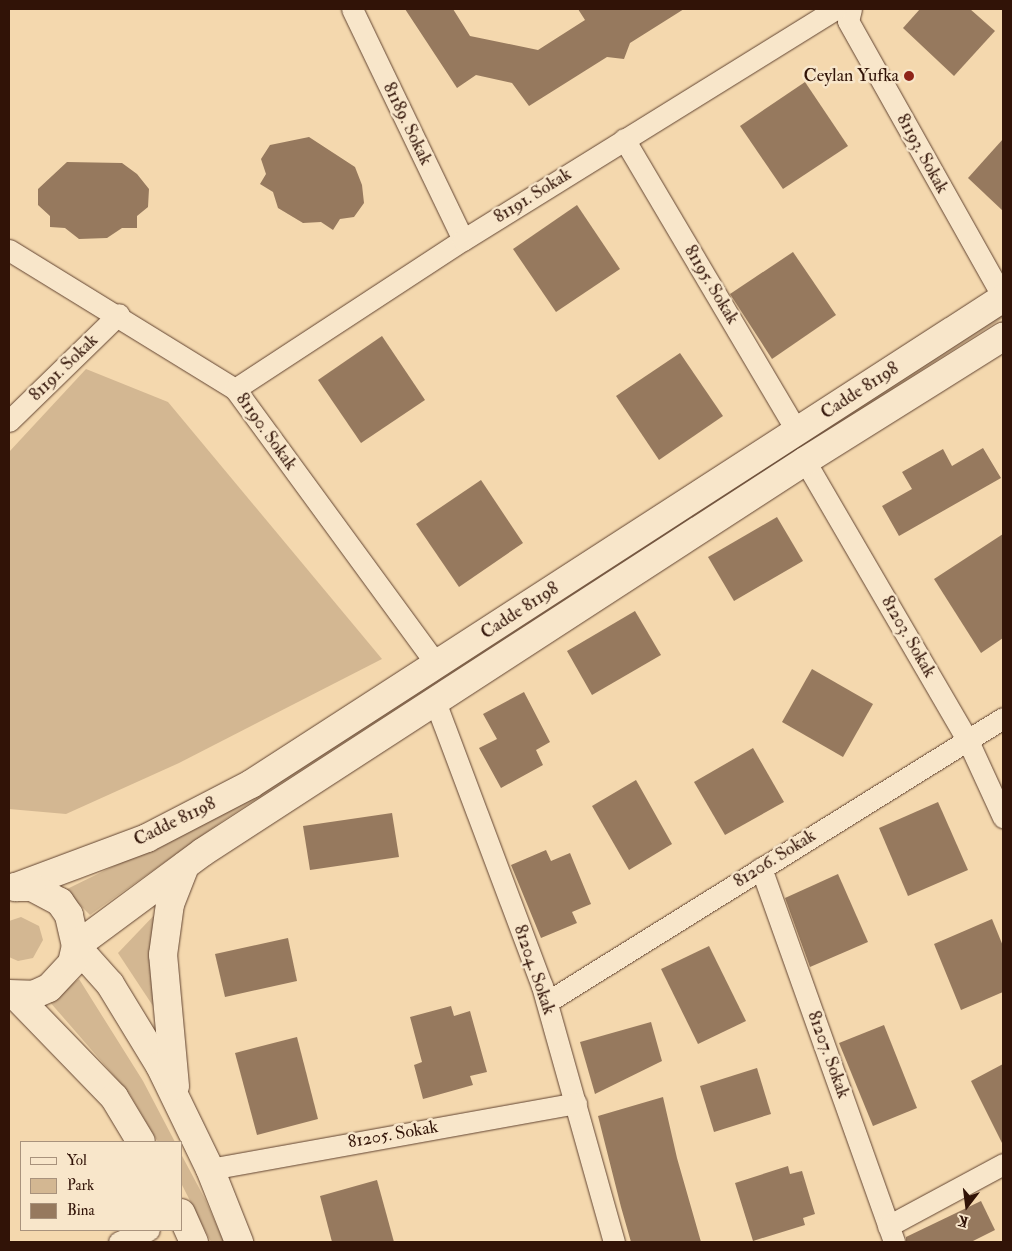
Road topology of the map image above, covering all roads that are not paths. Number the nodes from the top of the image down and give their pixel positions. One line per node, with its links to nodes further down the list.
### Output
1 (352, 9): 5 (street, 81189. Sokak)
2 (835, 9): 4 (street, 81191. Sokak)
3 (851, 9): 7 (street, 81193. Sokak)
4 (624, 139): 5 (street, 81191. Sokak); 12 (street, 81195. Sokak)
5 (463, 240): 10 (street, 81191. Sokak)
6 (9, 250): 8 (street, 81190. Sokak)
7 (1003, 297): 12 (main road, Cadde 81198)
8 (119, 314): 10 (street, 81190. Sokak); 11 (street, 81191. Sokak)
9 (1003, 337): 13 (main road, Cadde 81198)
10 (235, 389): 14 (street, 81190. Sokak)
11 (9, 422)
12 (797, 432): 14 (main road, Cadde 81198)
13 (805, 461): 15 (main road, Cadde 81198); 17 (street, 81203. Sokak)
14 (436, 665): 21 (main road, Cadde 81198)
15 (436, 704): 19 (main road, Cadde 81198); 24 (street, 81204. Sokak)
16 (1003, 718): 17 (street, 81206. Sokak)
17 (968, 740): 18 (street, 81203. Sokak); 20 (street, 81206. Sokak)
18 (1003, 817)
19 (185, 866): 22 (main road, Cadde 81198); 25 (main road)
20 (761, 868): 24 (street, 81206. Sokak); 32 (street, 81207. Sokak)
21 (11, 886): 22 (main road)
22 (76, 946): 23 (main road); 25 (main road)
23 (12, 995): 27 (main road)
24 (547, 1002): 26 (street, 81204. Sokak)
25 (176, 1099): 29 (main road)
26 (576, 1103): 29 (street, 81205. Sokak); 36 (street, 81204. Sokak)
27 (140, 1141)
28 (1003, 1164): 32 (street)
29 (210, 1169): 35 (main road)
30 (182, 1215): 34 (main road)
31 (146, 1231): 33 (street)
32 (891, 1234)
33 (119, 1242)
34 (194, 1242)
35 (239, 1242)
36 (614, 1242)

